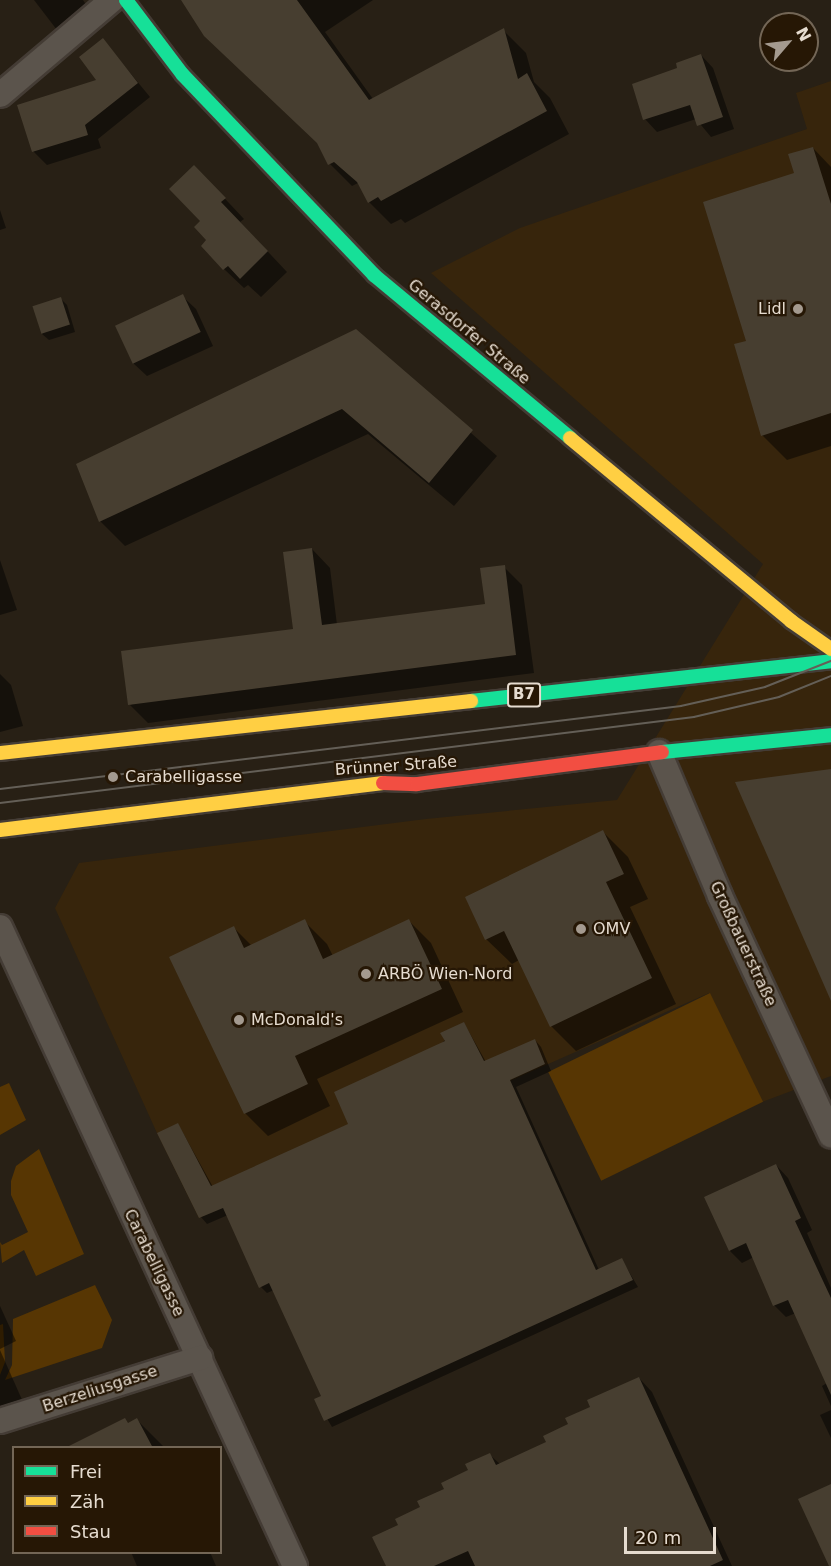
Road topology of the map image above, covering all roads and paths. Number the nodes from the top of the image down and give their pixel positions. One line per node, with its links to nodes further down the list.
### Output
1 (112, 0): 3 (street)
2 (126, 0): 4 (main road, Gerasdorfer Straße)
3 (0, 95)
4 (831, 649)
5 (831, 661): 8 (main road, B7)
6 (831, 735): 7 (main road, Brünner Straße)
7 (659, 752): 9 (main road, Brünner Straße); 11 (street, Großbauerstraße)
8 (0, 753)
9 (0, 830)
10 (0, 927): 12 (street, Carabelligasse)
11 (831, 1135)
12 (200, 1358): 13 (street, Berzeliusgasse); 14 (street, Carabelligasse)
13 (0, 1421)
14 (295, 1566)

